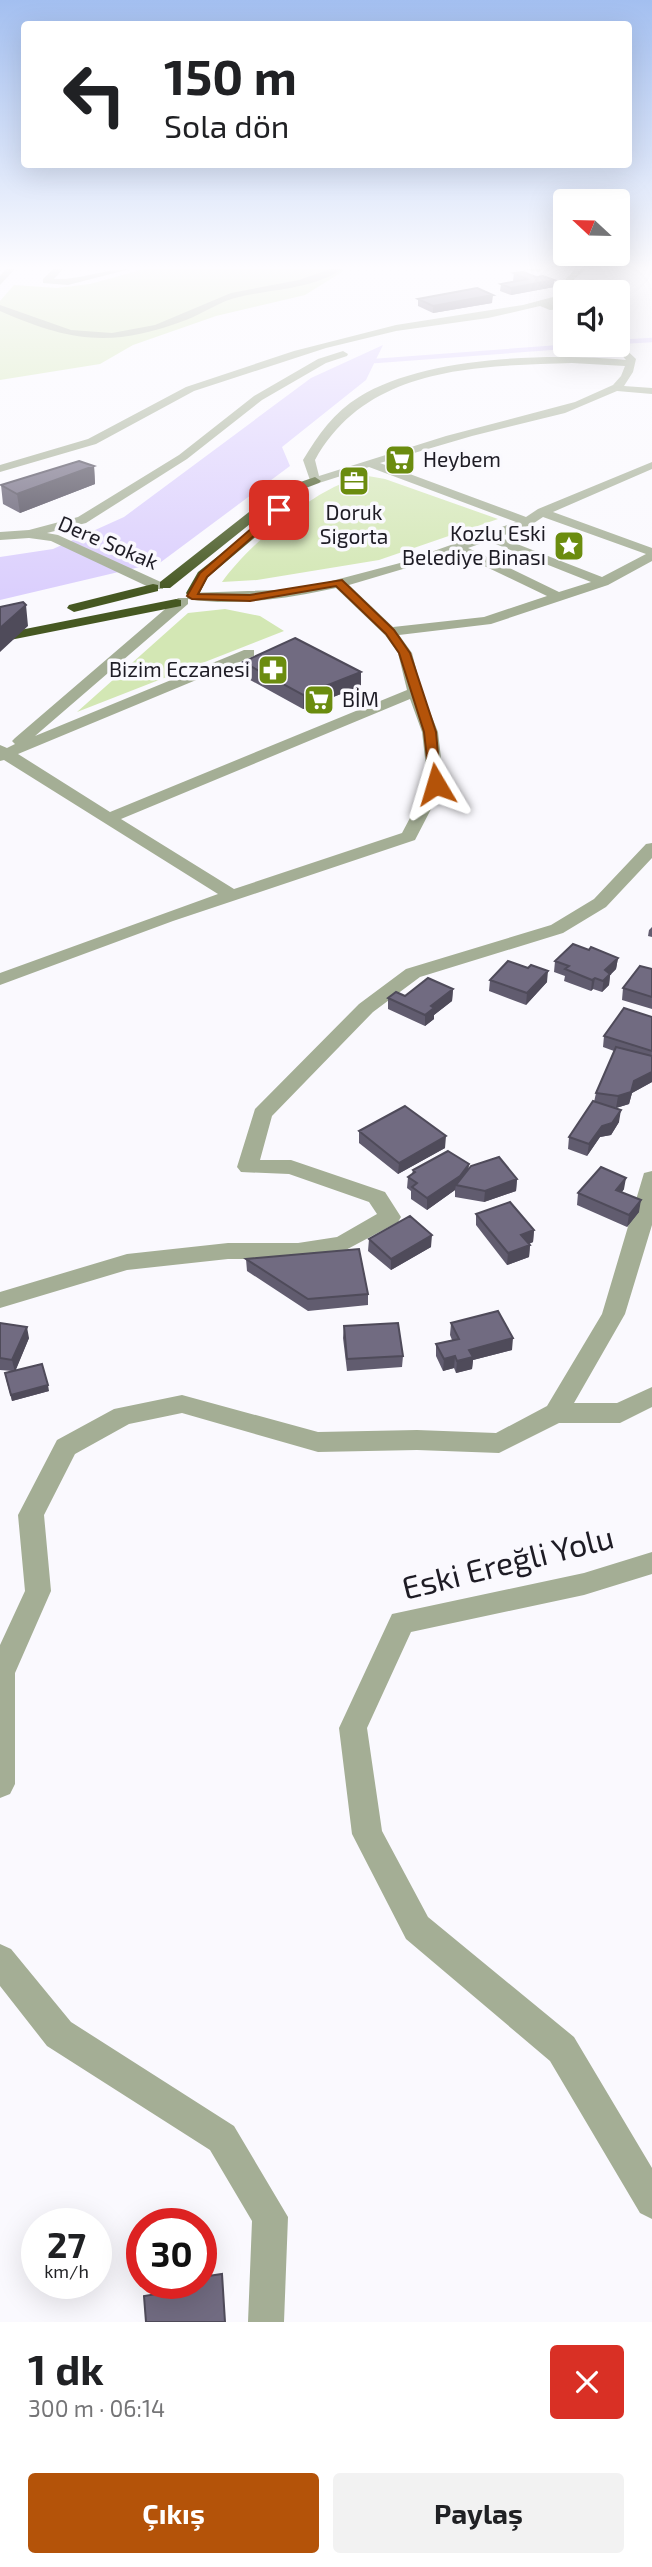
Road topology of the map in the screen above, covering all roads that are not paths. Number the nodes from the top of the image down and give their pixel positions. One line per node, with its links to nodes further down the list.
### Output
1 (227, 377): 9 (street)
2 (295, 377): 13 (street)
3 (426, 377): 10 (street)
4 (624, 377): 5 (street)
5 (616, 388): 6 (street); 7 (street)
6 (652, 391)
7 (369, 463): 10 (street); 12 (street)
8 (652, 465): 11 (street)
9 (0, 469)
10 (315, 481): 20 (highway); 22 (highway)
11 (542, 512): 12 (street); 17 (street)
12 (527, 522): 15 (street)
13 (29, 534): 14 (street, Dere Sokak); 20 (street, Dere Sokak)
14 (0, 536)
15 (488, 537): 16 (street); 19 (street)
16 (456, 547): 18 (street); 21 (street)
17 (652, 554): 19 (street)
18 (338, 582): 22 (street); 24 (street)
19 (603, 582): 21 (street)
20 (159, 586): 22 (highway); 22 (highway); 23 (highway)
21 (559, 597): 24 (street)
22 (186, 599): 25 (highway); 28 (street)
23 (0, 626)
24 (390, 632): 27 (street)
25 (0, 638)
26 (249, 653): 28 (street)
27 (415, 692): 29 (street); 31 (street)
28 (2, 753): 29 (street)
29 (108, 818): 31 (street)
30 (652, 848): 34 (street)
31 (233, 896): 32 (street)
32 (0, 979)
33 (652, 1178): 36 (street)
34 (0, 1300)
35 (652, 1396): 36 (street)
36 (556, 1413): 38 (street)
37 (652, 1563): 40 (street, Eski Ereğli Yolu)
38 (0, 1784)
39 (0, 1960): 41 (street)
40 (652, 2201)
41 (265, 2322)

